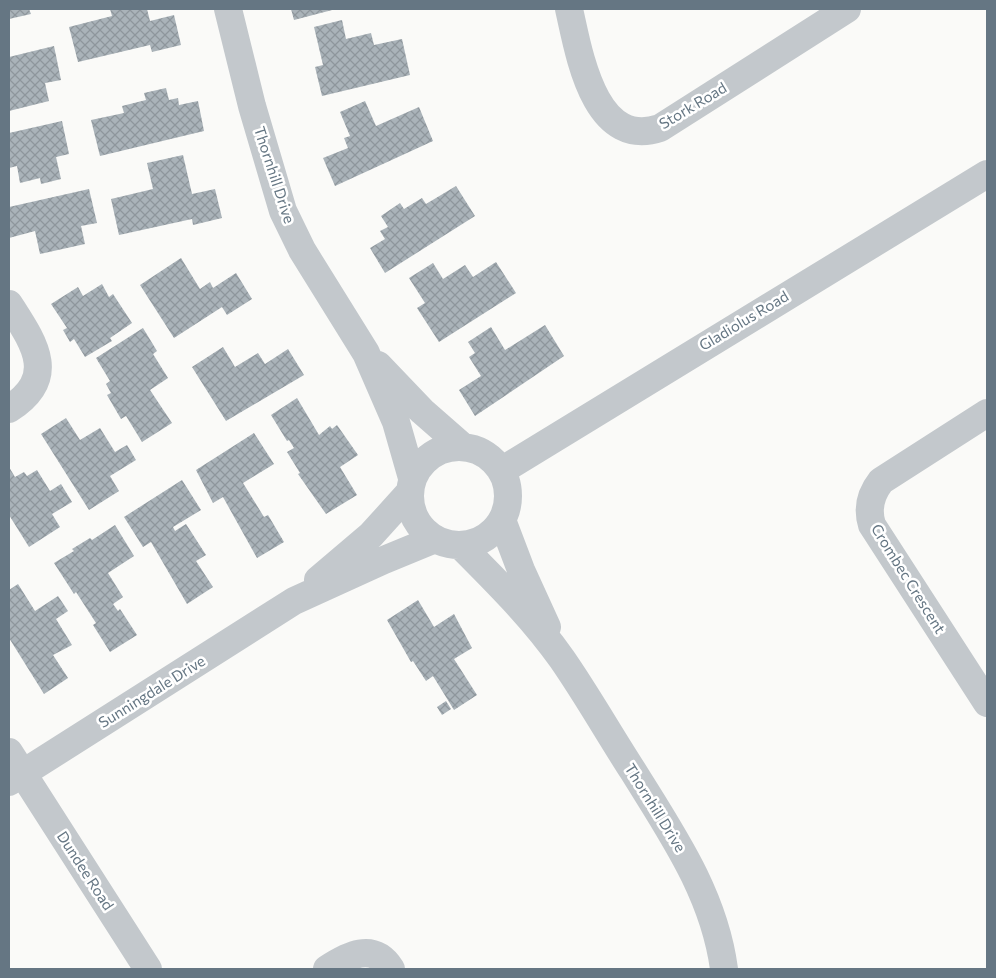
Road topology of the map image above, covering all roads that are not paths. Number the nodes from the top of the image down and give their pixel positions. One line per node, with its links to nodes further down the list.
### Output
1 (228, 9): 6 (street, Thornhill Drive)
2 (568, 9): 3 (street, Stork Road)
3 (847, 9)
4 (987, 174): 10 (street, Gladiolus Road)
5 (9, 304): 7 (street)
6 (366, 353): 9 (street, Thornhill Drive); 11 (street, Thornhill Drive)
7 (9, 409)
8 (987, 412): 17 (street, Crombec Crescent)
9 (462, 446): 10 (street); 11 (street)
10 (501, 471): 12 (street)
11 (411, 486): 13 (street); 15 (street, Sunningdale Drive)
12 (502, 520): 14 (street); 16 (street, Thornhill Drive)
13 (435, 539): 14 (street); 15 (street, Sunningdale Drive)
14 (461, 546): 16 (street, Thornhill Drive)
15 (294, 601): 18 (street, Sunningdale Drive)
16 (561, 658): 22 (street, Thornhill Drive)
17 (987, 703)
18 (13, 769): 19 (street, Dundee Road)
19 (148, 969)
20 (326, 969): 21 (street)
21 (391, 969)
22 (724, 969)

